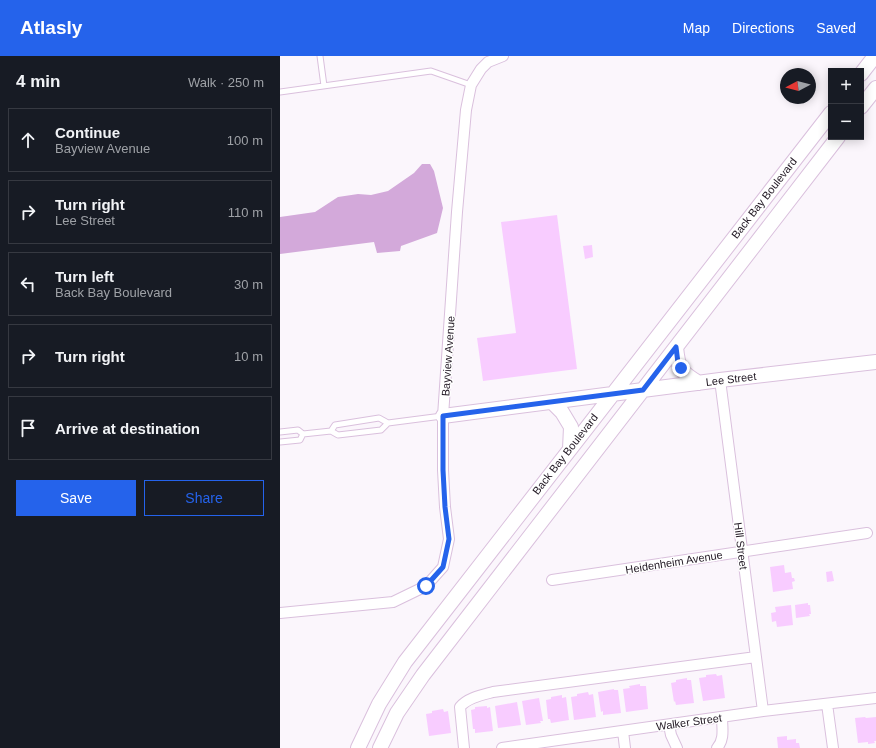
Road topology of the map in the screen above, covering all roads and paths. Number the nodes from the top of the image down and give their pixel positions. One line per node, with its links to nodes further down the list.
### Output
1 (320, 56): 6 (lane)
2 (502, 56): 5 (street, Bayview Avenue)
3 (875, 56): 4 (main road)
4 (864, 70)
5 (471, 85): 6 (lane); 19 (street, Bayview Avenue)
6 (324, 86): 8 (lane)
7 (876, 88): 9 (main road)
8 (280, 92)
9 (863, 104)
10 (828, 117): 17 (main road, Back Bay Boulevard)
11 (836, 140): 12 (main road, Back Bay Boulevard)
12 (676, 347): 15 (main road); 16 (main road, Back Bay Boulevard)
13 (876, 362): 14 (main road, Lee Street)
14 (720, 380): 15 (main road, Lee Street); 27 (street, Hill Street)
15 (699, 383): 16 (main road, Lee Street)
16 (643, 390): 17 (main road, Lee Street); 38 (main road, Back Bay Boulevard)
17 (612, 395): 18 (main road, Lee Street); 25 (main road, Back Bay Boulevard)
18 (553, 403): 19 (main road, Lee Street); 25 (main road)
19 (443, 416): 20 (lane); 29 (street, Bayview Avenue)
20 (388, 423): 21 (lane); 21 (lane)
21 (331, 431): 23 (lane)
22 (280, 432): 23 (lane)
23 (303, 434): 24 (lane)
24 (280, 442)
25 (570, 449): 37 (main road, Back Bay Boulevard)
26 (867, 533): 27 (street, Heidenheim Avenue)
27 (742, 552): 28 (street, Heidenheim Avenue); 30 (street, Hill Street)
28 (552, 580)
29 (280, 613)
30 (756, 657): 33 (street, Hill Street); 39 (street)
31 (876, 698): 32 (street, Walker Street)
32 (827, 704): 33 (street, Walker Street); 44 (street)
33 (763, 711): 34 (street, Walker Street)
34 (722, 717): 35 (street, Walker Street); 43 (street)
35 (669, 725): 36 (street, Walker Street); 42 (street)
36 (623, 731): 40 (street, Walker Street); 41 (street)
37 (358, 748)
38 (380, 748)
39 (464, 748)
40 (502, 748)
41 (625, 748)
42 (677, 748)
43 (717, 748)
44 (833, 748)

